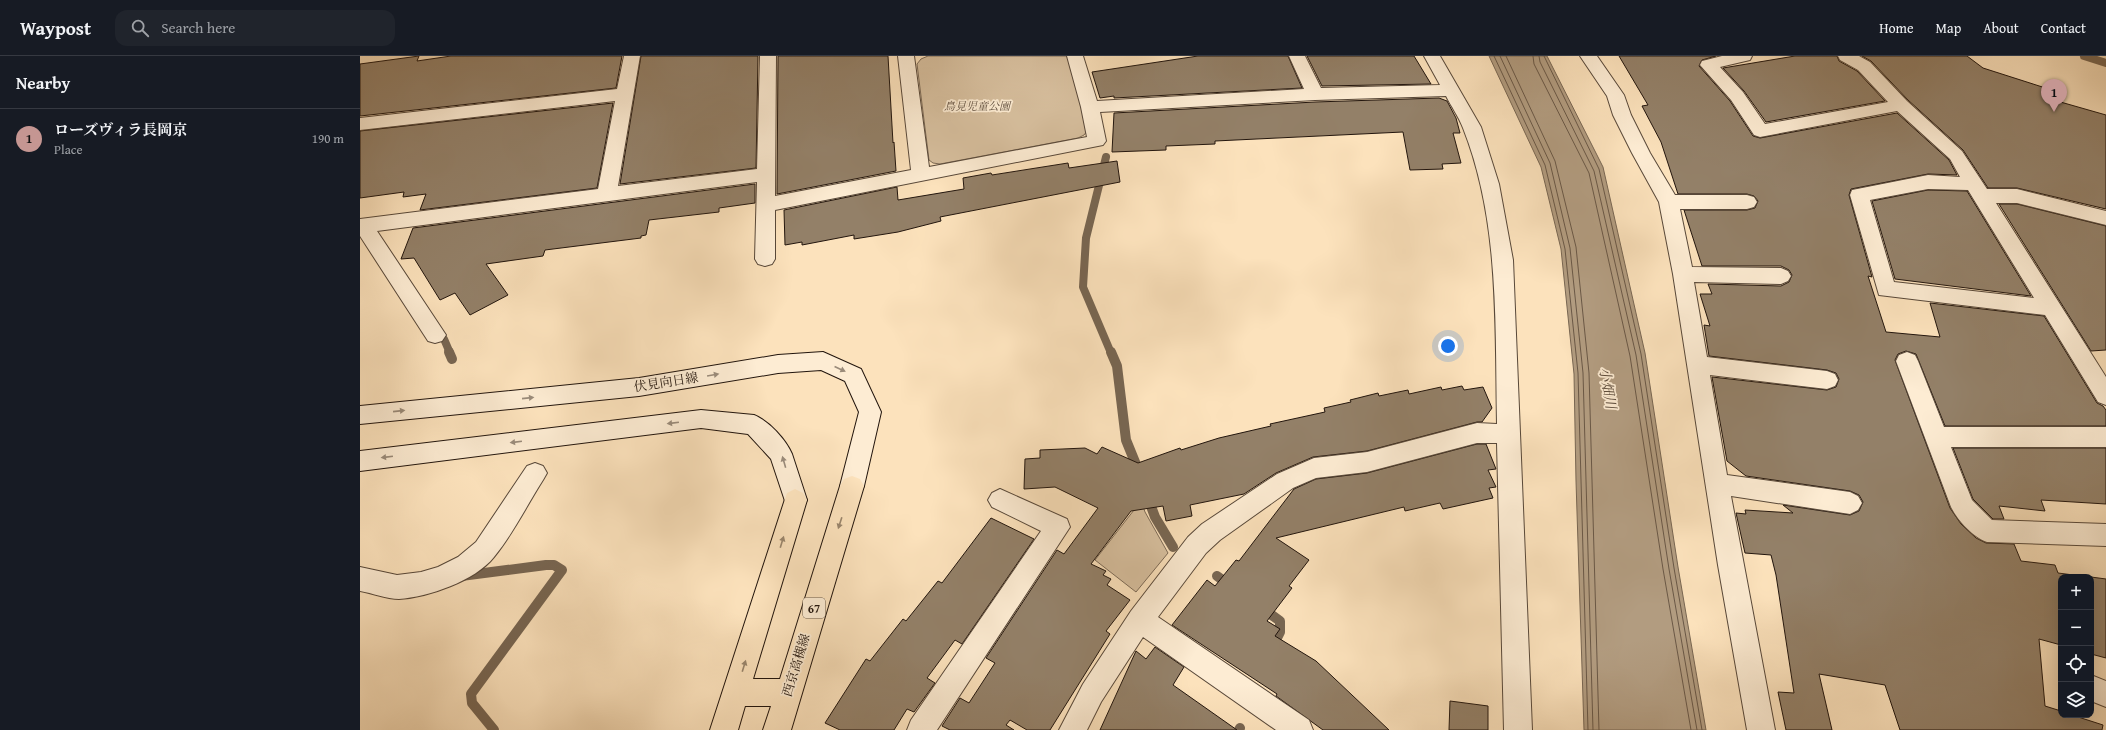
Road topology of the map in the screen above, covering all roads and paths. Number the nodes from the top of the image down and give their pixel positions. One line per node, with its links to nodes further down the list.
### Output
1 (632, 56): 11 (street)
2 (768, 56): 16 (street)
3 (906, 56): 17 (street)
4 (1075, 56): 14 (street)
5 (1297, 56): 12 (street)
6 (1432, 56): 10 (street)
7 (1588, 56): 20 (street)
8 (1744, 56): 13 (street)
9 (1846, 56): 13 (street)
10 (1452, 90): 12 (street); 36 (street)
11 (626, 94): 15 (street); 19 (street)
12 (1315, 94): 14 (street)
13 (1901, 105): 18 (street)
14 (1090, 107): 17 (street)
15 (360, 124)
16 (766, 174): 19 (street); 22 (street)
17 (921, 174): 22 (street)
18 (1978, 190): 23 (street); 28 (street); 28 (street)
19 (606, 193): 24 (street)
20 (1669, 202): 21 (street); 26 (street)
21 (1747, 202)
22 (766, 205): 25 (street)
23 (2106, 218)
24 (360, 227): 29 (street)
25 (765, 259)
26 (1683, 274): 27 (street); 32 (street)
27 (1781, 276)
28 (2051, 308): 31 (street)
29 (435, 335)
30 (1907, 362): 37 (street)
31 (2096, 364): 34 (street)
32 (1699, 365): 33 (street); 41 (street)
33 (1827, 380)
34 (2106, 396)
35 (360, 415): 42 (street, 伏見向日線, one-way to 42)
36 (1508, 434): 48 (street); 58 (street)
37 (1936, 437): 38 (street); 46 (street)
38 (2106, 437)
39 (360, 460): 43 (street, one-way to 39)
40 (535, 473): 47 (street)
41 (1718, 484): 45 (street); 59 (street)
42 (852, 486): 50 (main road, 西京高槻線 / 67, one-way to 50)
43 (794, 500): 51 (main road, one-way to 43)
44 (1000, 500): 55 (street)
45 (1850, 503)
46 (2106, 535)
47 (360, 579)
48 (1140, 620): 56 (street); 57 (street)
49 (2094, 689): 52 (street)
50 (787, 692): 51 (main road); 54 (main road, 西京高槻線 / 67)
51 (736, 693): 53 (main road)
52 (2106, 694)
53 (724, 730)
54 (777, 730)
55 (921, 730)
56 (1073, 730)
57 (1299, 730)
58 (1518, 730)
59 (1761, 730)

